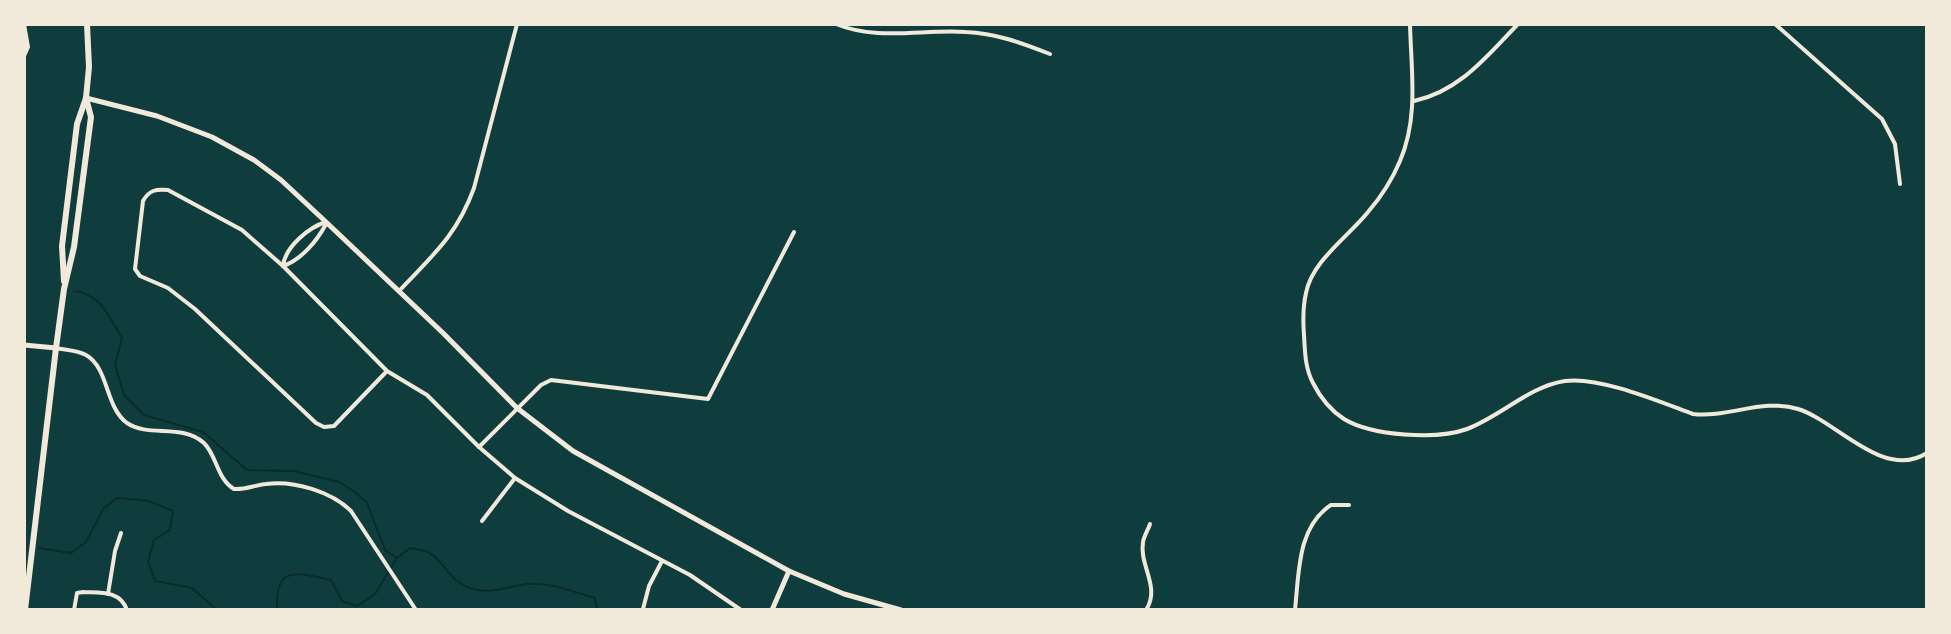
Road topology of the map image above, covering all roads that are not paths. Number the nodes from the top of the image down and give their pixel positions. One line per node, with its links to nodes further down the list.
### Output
1 (24, 24): 9 (street)
2 (87, 24): 10 (main road)
3 (517, 24): 17 (street)
4 (836, 24): 8 (street)
5 (1410, 24): 11 (street)
6 (1518, 24): 11 (street)
7 (1775, 24): 12 (street)
8 (1050, 54)
9 (24, 56)
10 (86, 98): 13 (street); 16 (main road); 16 (main road)
11 (1414, 101): 23 (street)
12 (1900, 184)
13 (326, 222): 15 (street); 15 (street); 17 (street)
14 (794, 232): 21 (street)
15 (283, 266): 20 (street); 20 (street)
16 (64, 289): 19 (main road)
17 (399, 291): 21 (street)
18 (24, 345): 19 (street)
19 (56, 348): 33 (main road); 36 (street)
20 (387, 371): 22 (street)
21 (517, 408): 22 (street); 30 (street)
22 (479, 447): 24 (street)
23 (1927, 453)
24 (515, 478): 26 (street); 29 (street)
25 (1349, 505): 41 (street)
26 (482, 521)
27 (1150, 524): 40 (street)
28 (121, 533): 31 (street)
29 (662, 561): 32 (street); 37 (street)
30 (789, 571): 38 (street); 39 (street)
31 (108, 594): 34 (street); 35 (street)
32 (643, 609)
33 (25, 610)
34 (74, 610)
35 (127, 610)
36 (416, 610)
37 (741, 610)
38 (772, 610)
39 (901, 610)
40 (1146, 610)
41 (1295, 610)

